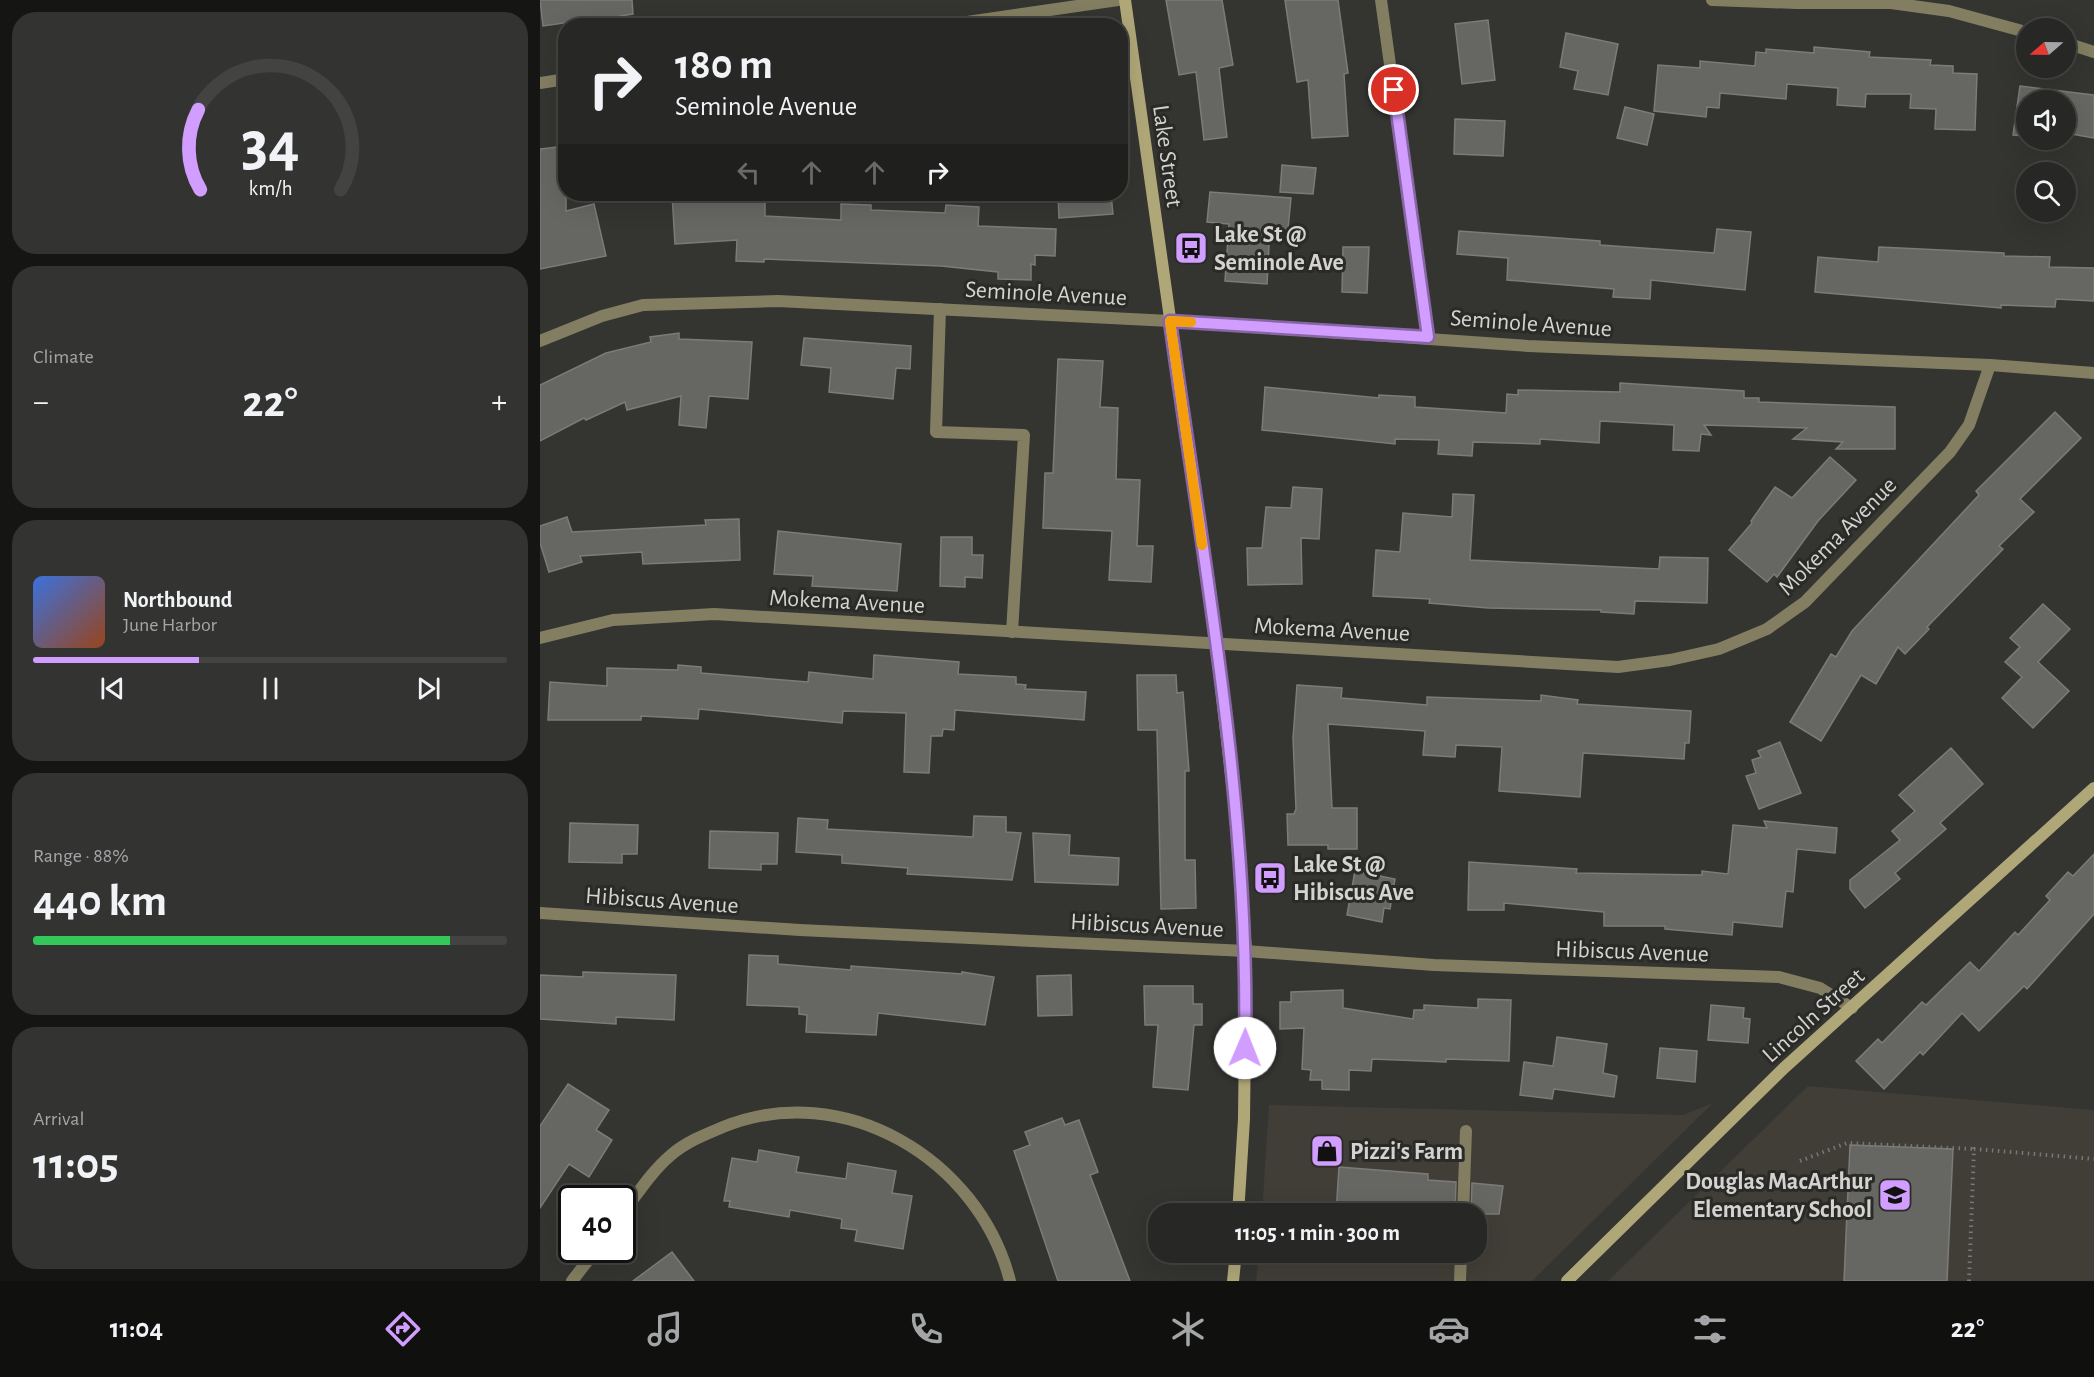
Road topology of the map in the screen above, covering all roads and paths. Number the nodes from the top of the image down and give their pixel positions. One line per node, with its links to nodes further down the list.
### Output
1 (1118, 0): 5 (street)
2 (1125, 0): 6 (street, Lake Street)
3 (1381, 0): 15 (street)
4 (1712, 0): 8 (street)
5 (995, 18)
6 (1128, 18)
7 (1128, 21): 14 (street, Lake Street)
8 (2016, 29)
9 (2076, 46): 10 (street)
10 (2094, 52)
11 (558, 80): 12 (street)
12 (540, 83)
13 (940, 309): 14 (street, Seminole Avenue); 16 (street, Seminole Avenue); 19 (street)
14 (1170, 321): 15 (street, Seminole Avenue); 21 (street, Lake Street)
15 (1428, 337): 17 (street, Seminole Avenue)
16 (540, 341)
17 (1990, 365): 18 (street, Seminole Avenue); 21 (street, Mokema Avenue)
18 (2094, 373)
19 (1012, 632): 20 (street, Mokema Avenue); 21 (street, Mokema Avenue)
20 (540, 638)
21 (1216, 644): 24 (street, Lake Street)
22 (2094, 788): 25 (street, Lincoln Street)
23 (540, 913): 24 (street, Hibiscus Avenue)
24 (1246, 951): 25 (street, Hibiscus Avenue); 31 (street, Lake Street)
25 (1852, 1008): 40 (street, Lincoln Street)
26 (1466, 1131): 32 (street)
27 (1974, 1149): 28 (path); 29 (path); 41 (path)
28 (2094, 1159)
29 (1800, 1161)
30 (636, 1195): 37 (street)
31 (1239, 1203)
32 (1463, 1203)
33 (586, 1263): 36 (street)
34 (1235, 1263): 38 (street)
35 (1461, 1263): 39 (street)
36 (572, 1281)
37 (1010, 1281)
38 (1233, 1281)
39 (1460, 1281)
40 (1567, 1281)
41 (1969, 1281)

